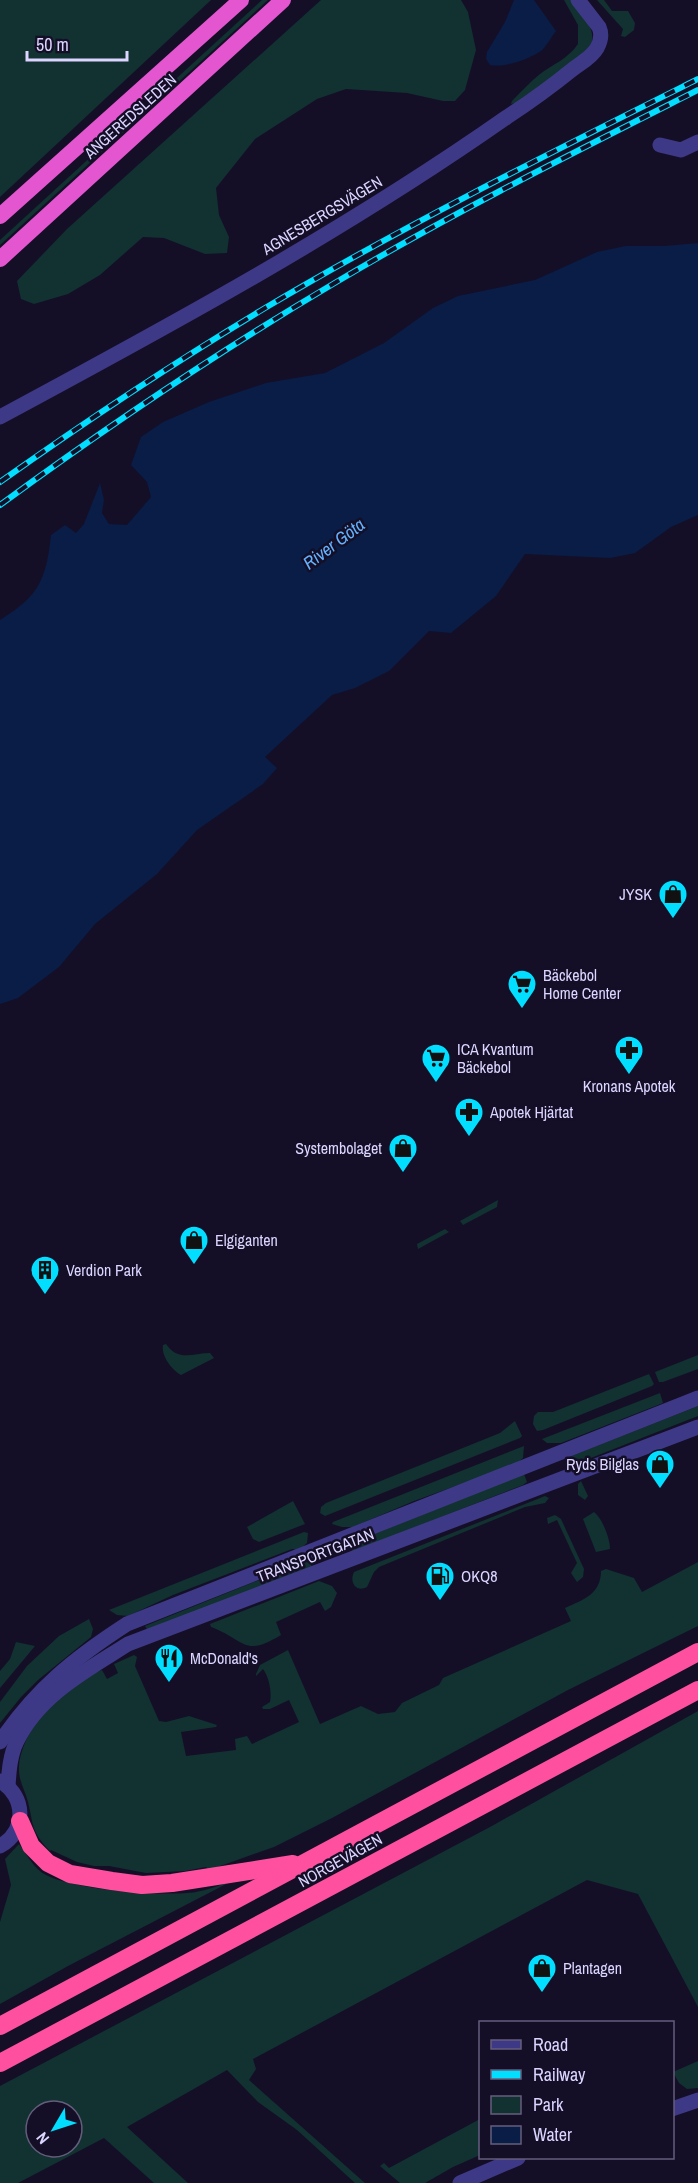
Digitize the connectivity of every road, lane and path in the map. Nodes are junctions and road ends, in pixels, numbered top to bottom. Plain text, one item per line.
1 (225, 0) edge
2 (241, 0) edge
3 (284, 0) edge
4 (578, 0) edge
5 (174, 58) junction
6 (698, 142) edge
7 (660, 145) dead end
8 (0, 216) edge
9 (0, 259) edge
10 (0, 417) edge
11 (698, 1398) edge
12 (698, 1427) edge
13 (698, 1652) edge
14 (698, 1690) edge
15 (0, 1742) edge
16 (4, 1784) edge
17 (20, 1821) junction
18 (0, 1846) edge
19 (308, 1861) junction
20 (0, 2026) edge
21 (0, 2063) edge
22 (698, 2100) edge
23 (674, 2108) edge
24 (514, 2159) edge
25 (460, 2183) edge

1 - 5 highway
2 - 5 highway, ANGEREDSLEDEN
3 - 9 highway, ANGEREDSLEDEN
4 - 10 street, AGNESBERGSVÄGEN
5 - 8 highway, ANGEREDSLEDEN
6 - 7 street
11 - 15 street, TRANSPORTGATAN
12 - 16 street, TRANSPORTGATAN
13 - 19 highway, NORGEVÄGEN
14 - 21 highway, NORGEVÄGEN
16 - 17 street, TRANSPORTGATAN
17 - 18 street
17 - 19 highway
19 - 20 highway, NORGEVÄGEN
22 - 23 street
24 - 25 street

